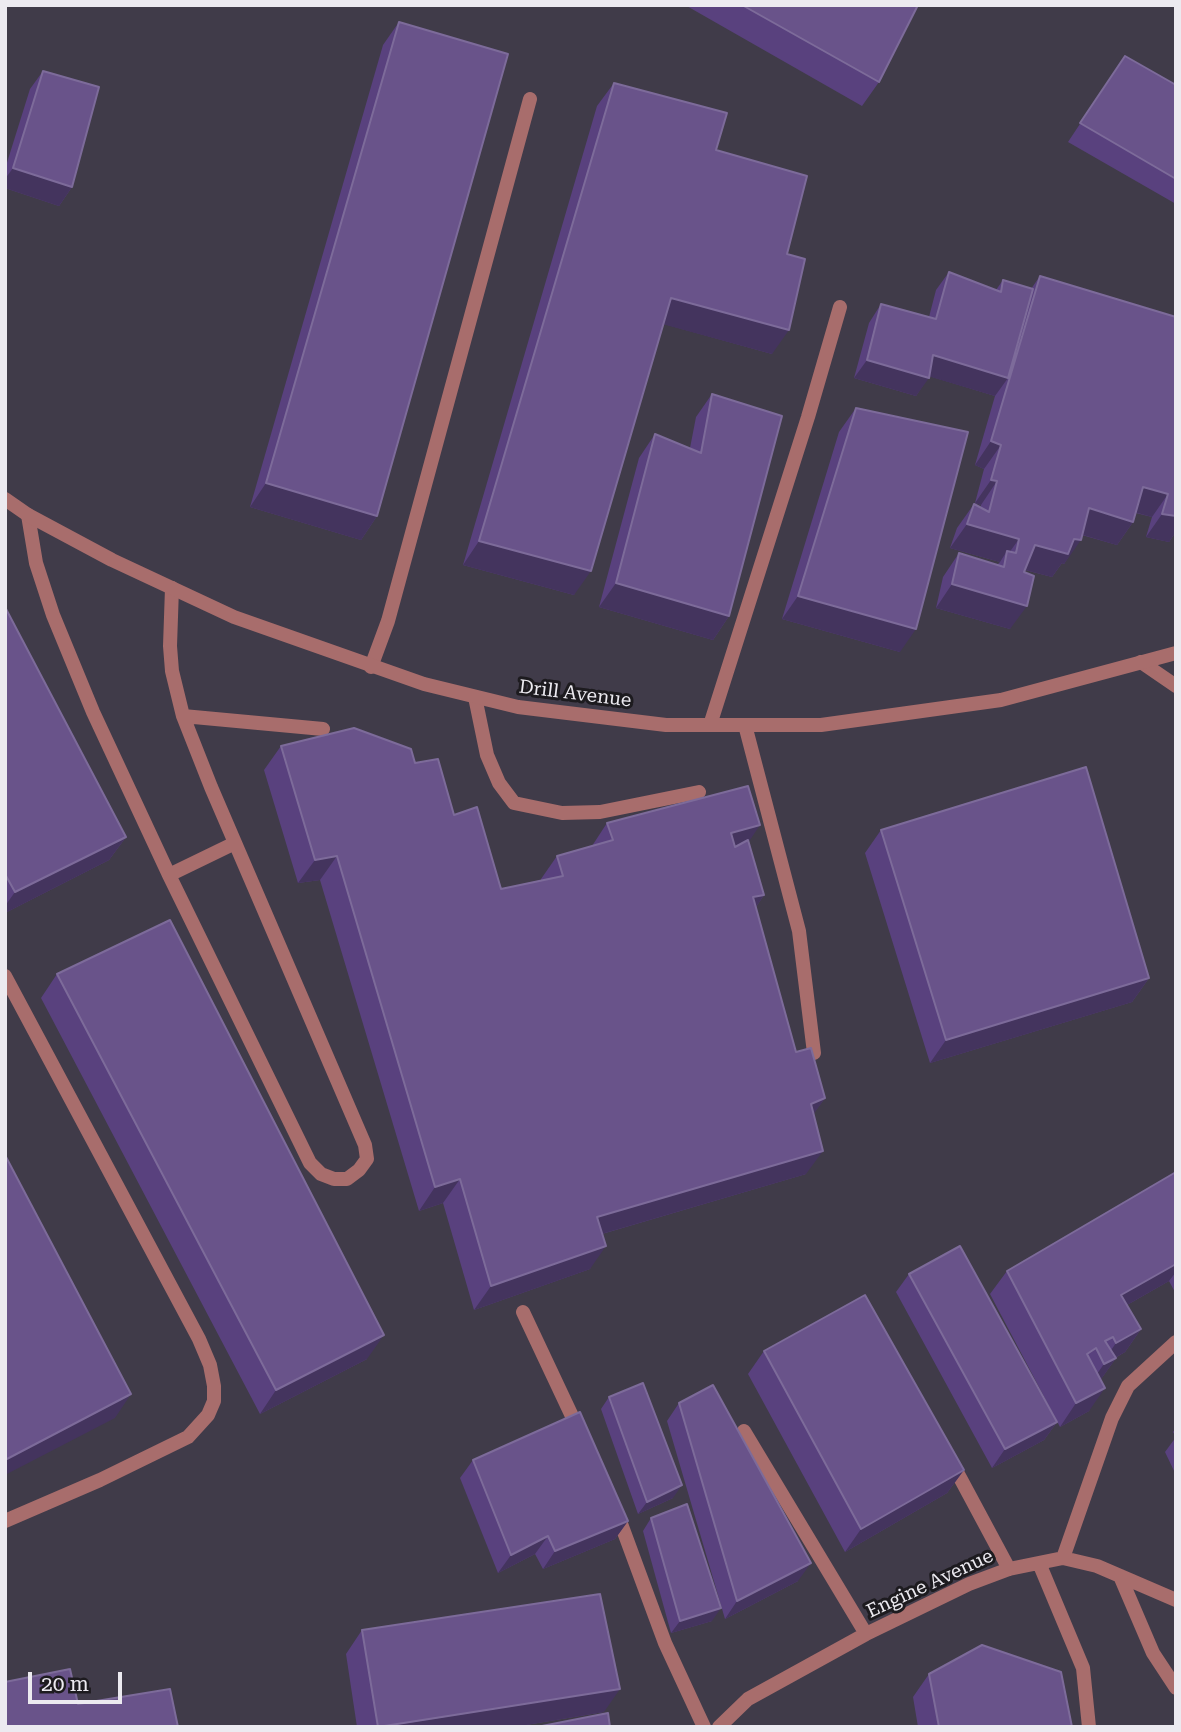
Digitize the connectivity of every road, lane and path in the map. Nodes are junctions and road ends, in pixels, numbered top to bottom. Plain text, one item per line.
1 (530, 99) dead end
2 (840, 307) dead end
3 (5, 499) edge
4 (28, 515) junction
5 (172, 588) junction
6 (1176, 653) edge
7 (1142, 662) junction
8 (371, 667) junction
9 (1176, 686) edge
10 (475, 697) junction
11 (183, 716) junction
12 (710, 725) junction
13 (745, 725) junction
14 (323, 729) dead end
15 (699, 792) dead end
16 (235, 843) junction
17 (169, 875) junction
18 (5, 976) edge
19 (814, 1053) edge
20 (523, 1312) dead end
21 (1176, 1342) edge
22 (744, 1431) dead end
23 (587, 1448) edge
24 (945, 1449) edge
25 (610, 1497) edge
26 (5, 1521) edge
27 (1063, 1558) junction
28 (1039, 1563) junction
29 (1009, 1569) junction
30 (1120, 1576) junction
31 (1176, 1600) edge
32 (866, 1634) junction
33 (1176, 1688) edge
34 (704, 1727) edge
35 (719, 1727) edge
36 (1090, 1727) edge

1 - 8 street
2 - 12 street
3 - 4 street, Drill Avenue
4 - 5 street, Drill Avenue
4 - 17 street
5 - 8 street, Drill Avenue
5 - 11 street
6 - 7 street, Drill Avenue
7 - 9 street
7 - 13 street, Drill Avenue
8 - 10 street, Drill Avenue
10 - 12 street, Drill Avenue
10 - 15 street
11 - 14 street
11 - 16 street
12 - 13 street, Drill Avenue
13 - 19 street
16 - 17 street
16 - 17 street
18 - 26 street
20 - 23 street
21 - 27 street
22 - 32 street
24 - 29 street
25 - 34 street
27 - 28 street, Engine Avenue
27 - 30 street, Engine Avenue
28 - 29 street, Engine Avenue
28 - 36 street
29 - 32 street, Engine Avenue
30 - 31 street, Engine Avenue
30 - 33 street
32 - 35 street, Engine Avenue

